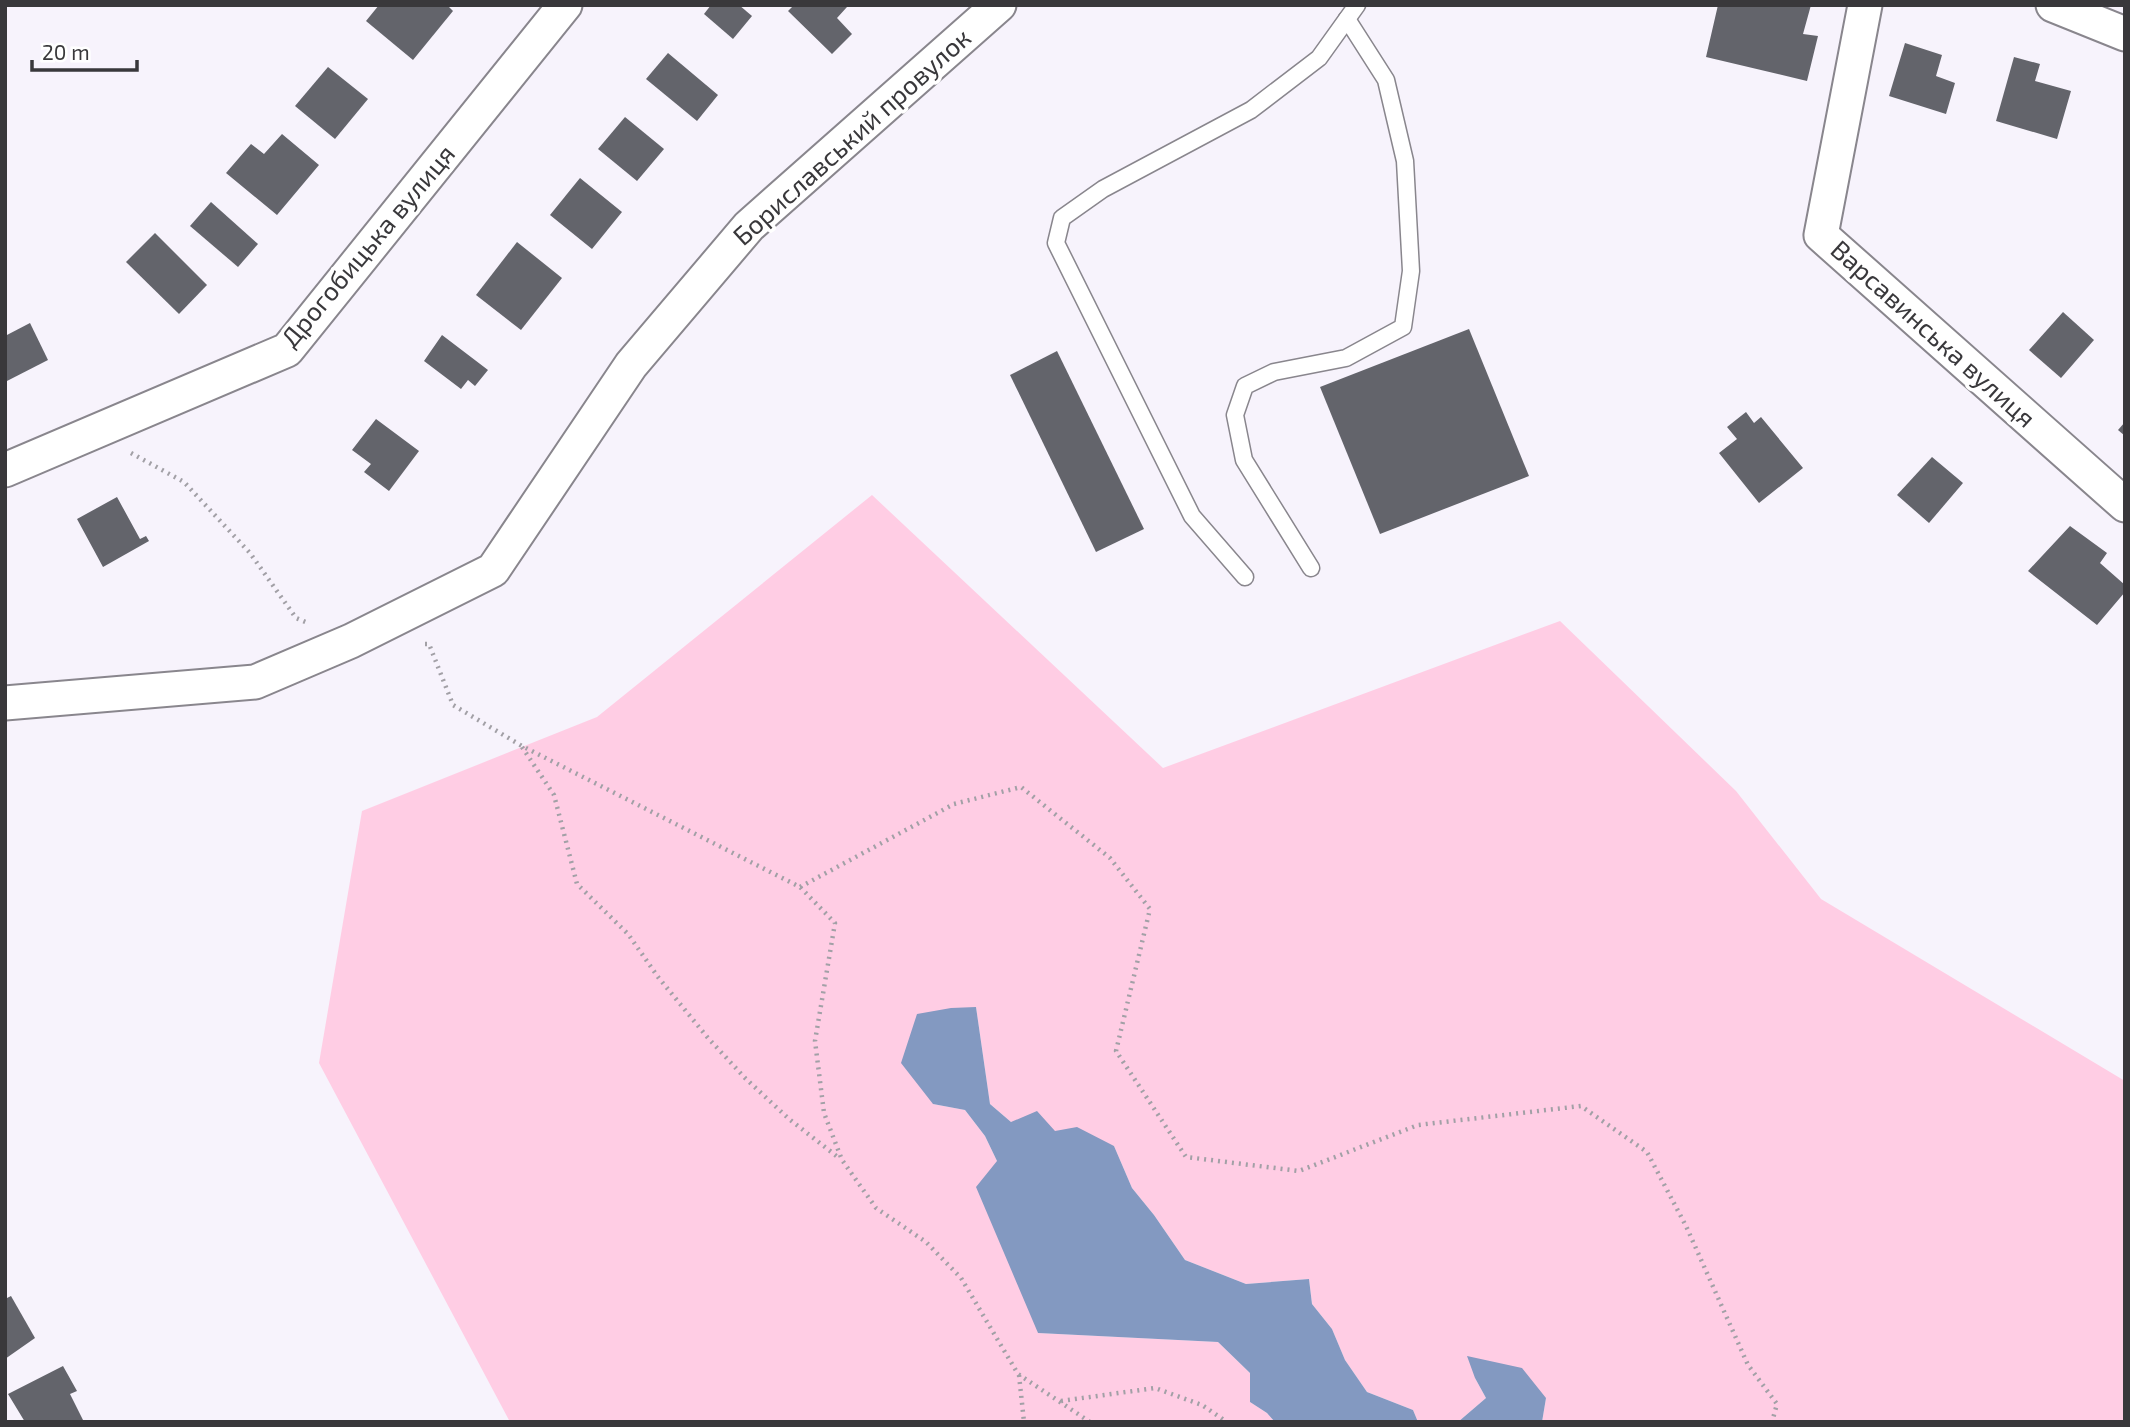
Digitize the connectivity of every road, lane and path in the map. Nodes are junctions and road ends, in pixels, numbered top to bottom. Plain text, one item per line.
1 (565, 5) edge
2 (999, 5) edge
3 (1357, 5) edge
4 (1865, 5) edge
5 (2053, 5) edge
6 (1347, 19) junction
7 (2125, 34) edge
8 (130, 452) dead end
9 (5, 470) edge
10 (2125, 505) edge
11 (1311, 568) dead end
12 (1245, 577) dead end
13 (351, 641) junction
14 (416, 643) dead end
15 (5, 703) edge
16 (522, 746) junction
17 (800, 887) junction
18 (842, 1160) junction
19 (1018, 1374) junction
20 (1060, 1401) junction
21 (1024, 1422) edge
22 (1090, 1422) edge
23 (1227, 1422) edge
24 (1772, 1422) edge

1 - 9 street, Дрогобицька вулиця
2 - 13 street, Бориславський провулок
3 - 6 lane
4 - 10 street, Варсавинська вулиця
5 - 7 street
6 - 11 lane
6 - 12 lane
8 - 13 path
13 - 15 street, Бориславський провулок
14 - 16 path
16 - 17 path
16 - 18 path
17 - 18 path
17 - 24 path
18 - 19 path
19 - 20 path
19 - 21 path
20 - 22 path
20 - 23 path

